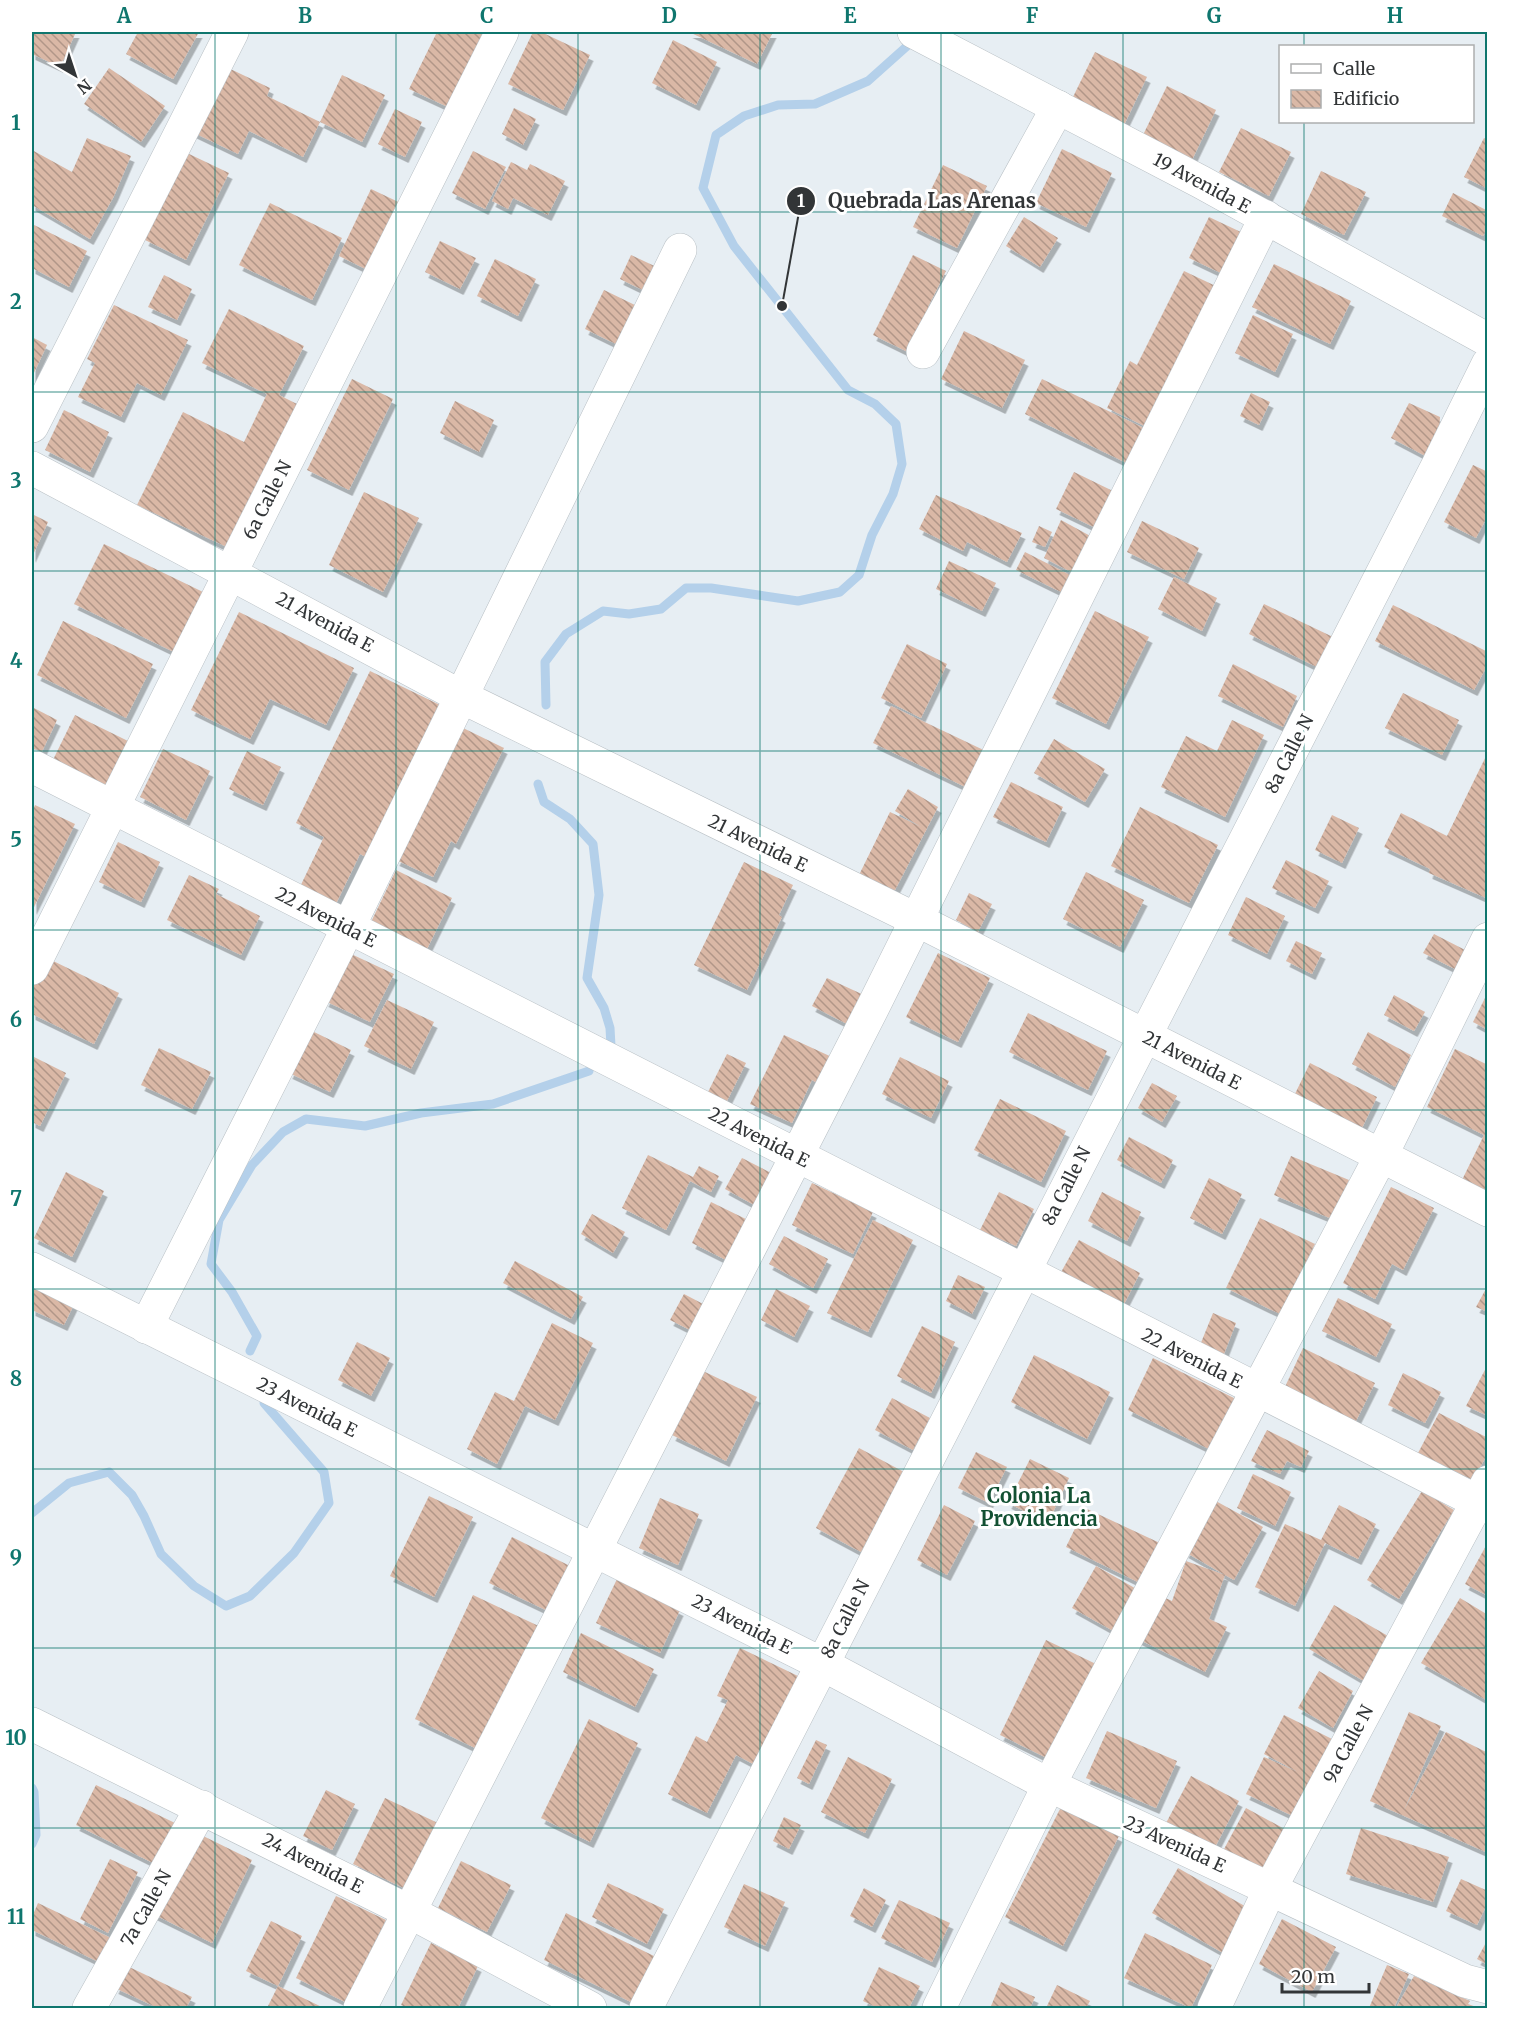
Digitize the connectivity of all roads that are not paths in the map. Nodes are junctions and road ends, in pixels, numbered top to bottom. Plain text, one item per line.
1 (232, 32) edge
2 (502, 32) edge
3 (921, 35) edge
4 (1058, 107) junction
5 (1266, 218) junction
6 (680, 250) dead end
7 (1488, 339) edge
8 (924, 352) dead end
9 (1488, 364) edge
10 (32, 426) edge
11 (32, 468) edge
12 (231, 572) junction
13 (462, 697) junction
14 (32, 766) edge
15 (112, 807) junction
16 (915, 919) junction
17 (348, 928) junction
18 (1488, 939) edge
19 (32, 968) edge
20 (1144, 1035) junction
21 (797, 1156) junction
22 (1381, 1156) junction
23 (1488, 1210) edge
24 (32, 1269) edge
25 (1023, 1272) junction
26 (146, 1326) junction
27 (1257, 1391) junction
28 (1484, 1498) edge
29 (595, 1551) junction
30 (822, 1664) junction
31 (32, 1724) edge
32 (1049, 1785) junction
33 (202, 1807) junction
34 (1270, 1889) junction
35 (410, 1912) junction
36 (1488, 1987) edge
37 (89, 2008) edge
38 (360, 2008) edge
39 (590, 2008) edge
40 (646, 2008) edge
41 (939, 2008) edge
42 (1214, 2008) edge

1 - 10 street
2 - 12 street, 6a Calle N
3 - 4 street, 19 Avenida E
4 - 5 street, 19 Avenida E
4 - 8 street
5 - 7 street, 19 Avenida E
5 - 16 street
6 - 13 street
9 - 20 street, 8a Calle N
11 - 12 street, 21 Avenida E
12 - 13 street, 21 Avenida E
12 - 15 street, 6a Calle N
13 - 16 street, 21 Avenida E
13 - 17 street
14 - 15 street, 22 Avenida E
15 - 17 street, 22 Avenida E
15 - 19 street, 6a Calle N
16 - 20 street, 21 Avenida E
16 - 21 street
17 - 21 street, 22 Avenida E
17 - 26 street
18 - 22 street
20 - 22 street, 21 Avenida E
20 - 25 street, 8a Calle N
21 - 25 street, 22 Avenida E
21 - 29 street
22 - 23 street, 21 Avenida E
22 - 27 street
24 - 26 street, 23 Avenida E
25 - 27 street, 22 Avenida E
25 - 30 street, 8a Calle N
26 - 29 street, 23 Avenida E
27 - 28 street, 22 Avenida E
27 - 32 street
28 - 34 street, 9a Calle N
29 - 30 street, 23 Avenida E
29 - 35 street
30 - 32 street, 23 Avenida E
30 - 40 street, 8a Calle N
31 - 33 street, 24 Avenida E
32 - 34 street, 23 Avenida E
32 - 41 street
33 - 35 street, 24 Avenida E
33 - 37 street, 7a Calle N
34 - 36 street, 23 Avenida E
34 - 42 street, 9a Calle N
35 - 38 street
35 - 39 street, 24 Avenida E

